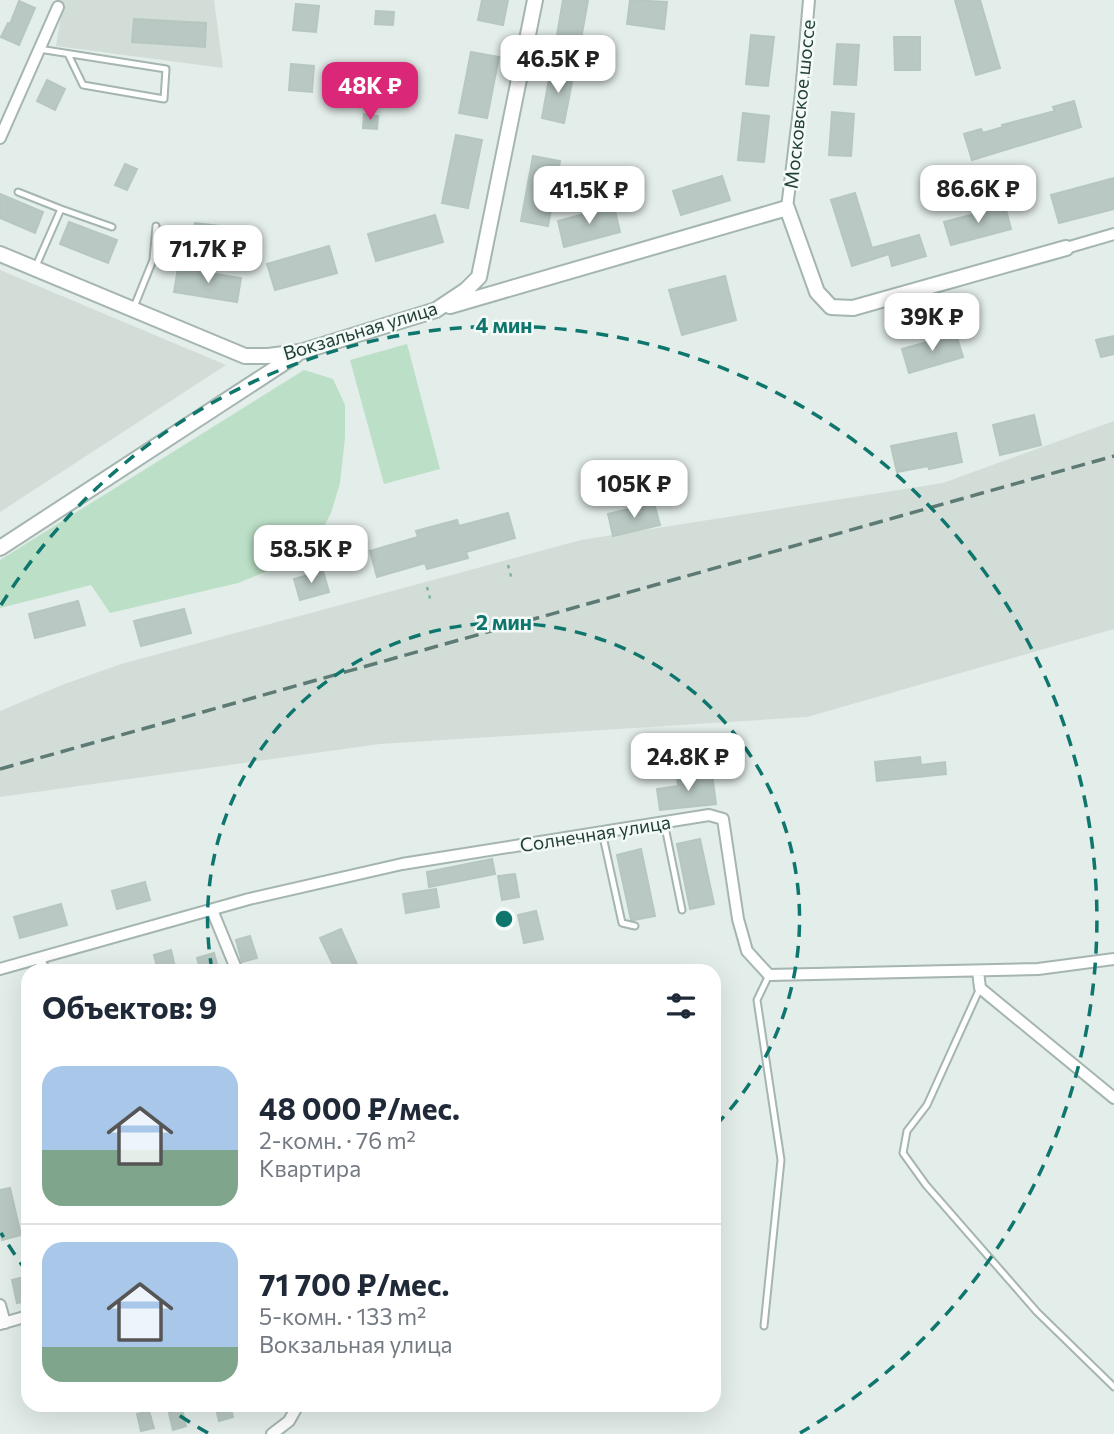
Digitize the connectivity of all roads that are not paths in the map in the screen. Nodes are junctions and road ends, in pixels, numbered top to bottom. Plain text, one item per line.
1 (535, 0) edge
2 (810, 0) edge
3 (58, 3) edge
4 (39, 49) junction
5 (68, 54) junction
6 (0, 138) edge
7 (18, 192) dead end
8 (787, 208) junction
9 (61, 209) junction
10 (156, 226) dead end
11 (112, 227) dead end
12 (1114, 234) edge
13 (487, 236) junction
14 (1066, 248) joint
15 (0, 254) edge
16 (35, 269) junction
17 (511, 288) junction
18 (133, 309) junction
19 (436, 310) junction
20 (300, 352) junction
21 (0, 548) edge
22 (664, 822) junction
23 (602, 832) junction
24 (212, 910) junction
25 (682, 910) dead end
26 (635, 926) dead end
27 (39, 958) junction
28 (1114, 959) edge
29 (41, 964) edge
30 (234, 964) edge
31 (0, 968) edge
32 (978, 971) junction
33 (769, 975) junction
34 (980, 988) junction
35 (1114, 1098) edge
36 (0, 1305) edge
37 (21, 1318) edge
38 (2, 1323) edge
39 (764, 1326) dead end
40 (1114, 1387) edge
41 (294, 1412) edge
42 (272, 1434) edge

1 - 13 street
2 - 8 street, Московское шоссе
3 - 4 street
4 - 5 lane
4 - 6 street
5 - 5 lane
7 - 9 lane
8 - 14 street
8 - 17 street
9 - 11 lane
9 - 16 lane
10 - 18 lane
12 - 14 street
13 - 17 street
13 - 19 street, Вокзальная улица
15 - 16 street, Вокзальная улица
16 - 18 street, Вокзальная улица
17 - 19 street
18 - 20 street, Вокзальная улица
19 - 20 street, Вокзальная улица
20 - 21 street
22 - 23 street, Солнечная улица
22 - 25 lane
22 - 33 street, Солнечная улица
23 - 24 street, Солнечная улица
23 - 26 lane
24 - 27 street, Солнечная улица
24 - 30 street
27 - 29 street
27 - 31 street, Солнечная улица
28 - 32 street
32 - 33 street
32 - 34 street
33 - 39 lane
34 - 35 street
34 - 40 lane
36 - 38 street
37 - 38 street
41 - 42 street

